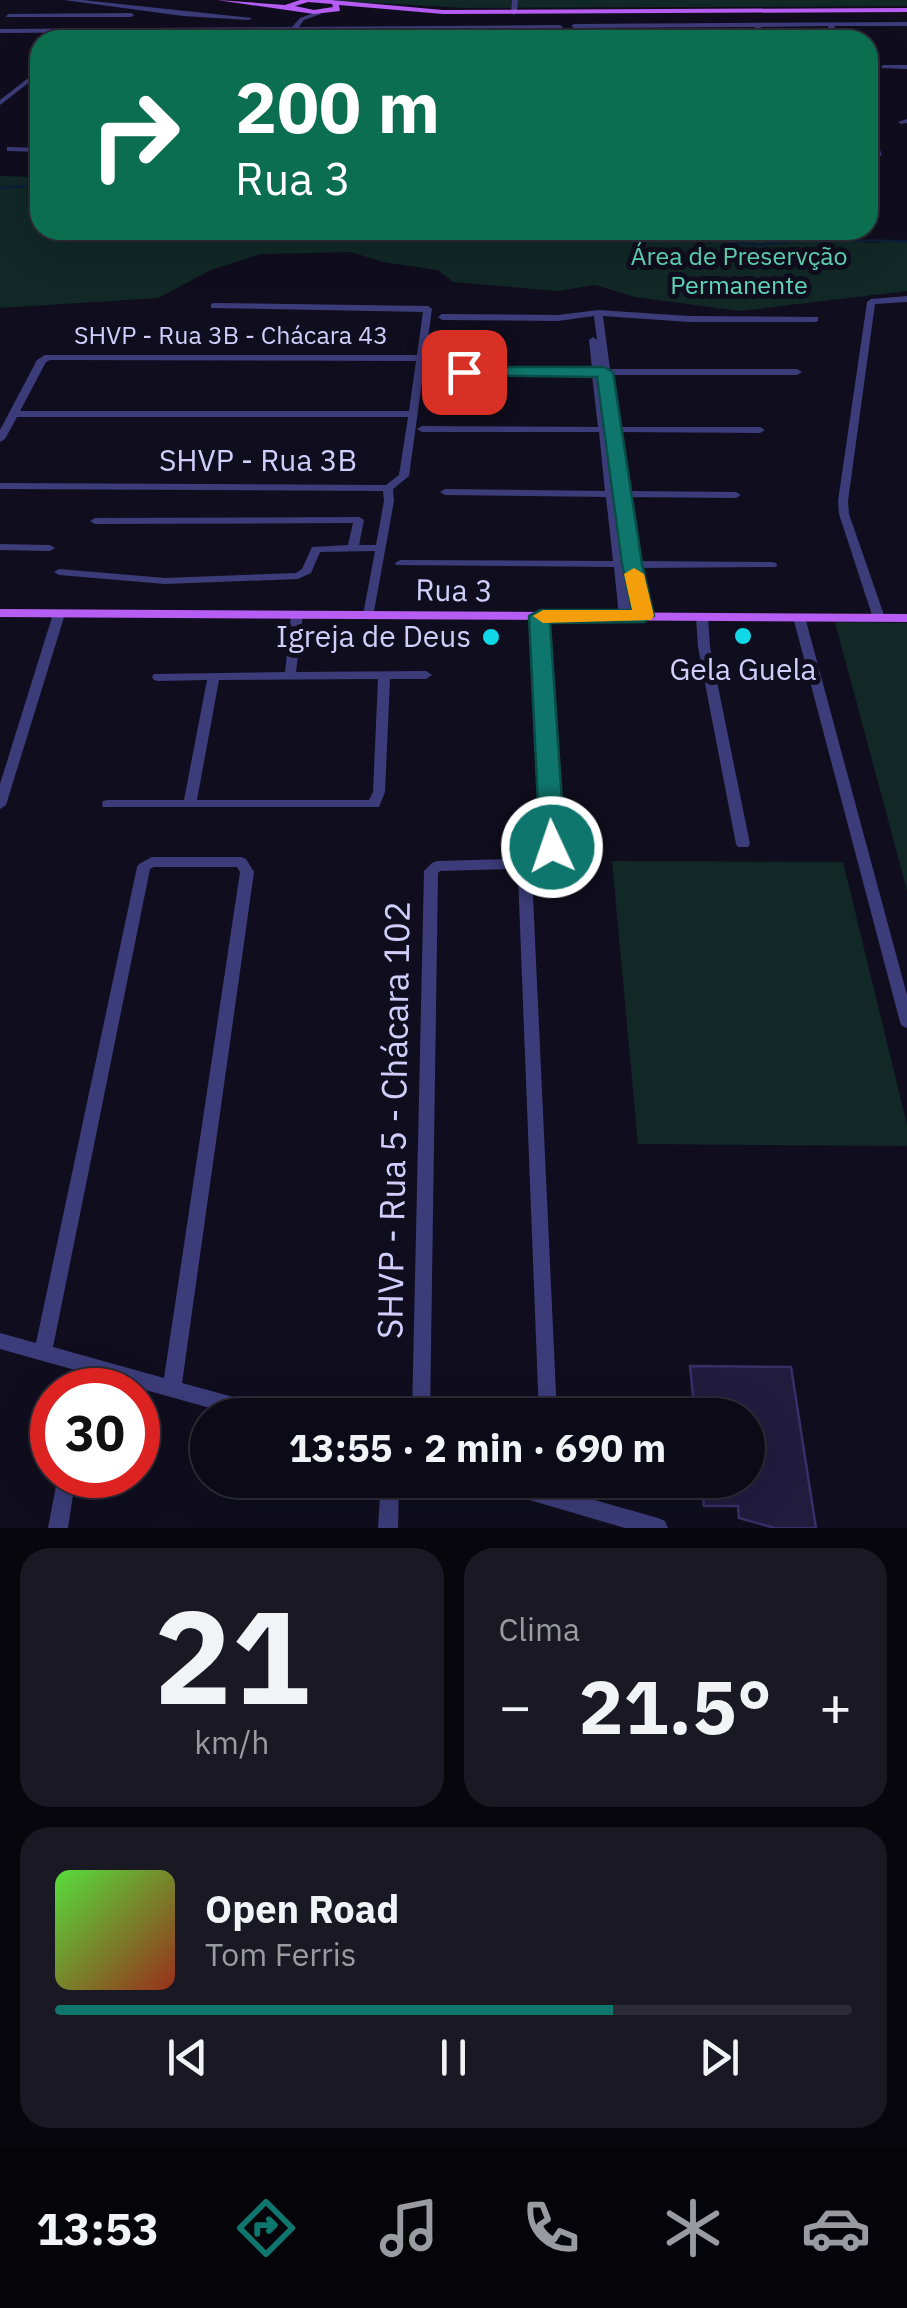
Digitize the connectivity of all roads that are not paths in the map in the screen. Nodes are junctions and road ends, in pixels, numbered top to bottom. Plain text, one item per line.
1 (18, 0) edge
2 (67, 0) edge
3 (222, 0) edge
4 (301, 0) edge
5 (515, 0) edge
6 (334, 3) junction
7 (288, 8) junction
8 (323, 12) junction
9 (514, 13) junction
10 (907, 13) edge
11 (182, 14) junction
12 (804, 14) junction
13 (301, 15) junction
14 (8, 16) junction
15 (249, 18) dead end
16 (567, 24) junction
17 (758, 24) junction
18 (830, 24) junction
19 (907, 24) edge
20 (592, 26) junction
21 (544, 27) junction
22 (672, 27) junction
23 (695, 27) junction
24 (438, 28) joint
25 (711, 29) dead end
26 (0, 30) edge
27 (30, 30) edge
28 (168, 30) edge
29 (251, 30) joint
30 (294, 30) junction
31 (544, 30) edge
32 (591, 30) edge
33 (640, 30) dead end
34 (759, 30) edge
35 (832, 30) edge
36 (883, 67) dead end
37 (907, 67) edge
38 (30, 79) edge
39 (0, 103) edge
40 (30, 148) edge
41 (10, 149) dead end
42 (907, 299) edge
43 (214, 306) dead end
44 (593, 313) junction
45 (442, 317) dead end
46 (814, 319) dead end
47 (421, 358) junction
48 (432, 372) dead end
49 (600, 372) junction
50 (797, 372) dead end
51 (13, 414) junction
52 (412, 414) junction
53 (422, 429) dead end
54 (608, 429) junction
55 (760, 430) dead end
56 (0, 440) edge
57 (0, 486) edge
58 (388, 488) junction
59 (445, 492) dead end
60 (617, 493) junction
61 (736, 495) dead end
62 (359, 520) junction
63 (385, 520) junction
64 (95, 521) dead end
65 (353, 547) junction
66 (0, 548) edge
67 (50, 548) dead end
68 (378, 548) junction
69 (400, 564) dead end
70 (626, 564) junction
71 (772, 565) dead end
72 (59, 572) dead end
73 (622, 585) junction
74 (637, 585) junction
75 (0, 614) edge
76 (59, 614) junction
77 (297, 614) junction
78 (369, 615) junction
79 (540, 616) junction
80 (625, 616) junction
81 (644, 616) junction
82 (799, 616) junction
83 (702, 617) junction
84 (879, 618) junction
85 (907, 618) edge
86 (214, 676) junction
87 (290, 676) junction
88 (384, 676) junction
89 (426, 676) dead end
90 (158, 677) dead end
91 (2, 787) edge
92 (0, 804) edge
93 (108, 804) dead end
94 (190, 804) junction
95 (743, 844) dead end
96 (552, 847) dead end
97 (907, 1022) edge
98 (0, 1341) edge
99 (43, 1352) junction
100 (85, 1364) junction
101 (84, 1368) edge
102 (172, 1386) junction
103 (211, 1398) edge
104 (422, 1398) edge
105 (547, 1398) edge
106 (63, 1498) edge
107 (389, 1498) edge
108 (577, 1498) edge
109 (58, 1528) edge
110 (388, 1528) edge
111 (658, 1528) edge

1 - 14 street
2 - 11 street
3 - 7 main road
4 - 6 main road
4 - 7 main road
5 - 9 street
6 - 8 main road
6 - 9 main road
7 - 13 main road
8 - 13 main road
8 - 16 main road
9 - 12 main road
10 - 12 main road
11 - 14 street
11 - 15 street
12 - 16 main road
13 - 30 street
14 - 26 street
16 - 20 street
16 - 21 street
17 - 18 street
17 - 23 street
17 - 34 street
18 - 19 street
18 - 35 street
20 - 22 street
20 - 32 street
21 - 24 street
21 - 31 street
22 - 23 street
22 - 33 street
23 - 25 street
24 - 30 street
26 - 27 street
28 - 29 street
29 - 30 street
36 - 37 street
38 - 39 street
40 - 41 street
42 - 84 street
43 - 47 street, SHVP - Rua 3B - Chácara 43
44 - 45 street
44 - 46 street
44 - 49 street
47 - 51 street, SHVP - Rua 3B - Chácara 43
47 - 52 street, SHVP - Rua 3B - Chácara 43
48 - 49 street
49 - 50 street
49 - 54 street
51 - 52 street
51 - 56 street, SHVP - Rua 3B - Chácara 43
52 - 58 street, SHVP - Rua 3B - Chácara 43
53 - 54 street
54 - 55 street
54 - 60 street
57 - 58 street, SHVP - Rua 3B
58 - 63 street, SHVP - Rua 3B
59 - 60 street
60 - 61 street
60 - 70 street
62 - 63 street
62 - 64 street
62 - 65 street
63 - 68 street, SHVP - Rua 3B
65 - 68 street
65 - 72 street
66 - 67 street
68 - 78 street, SHVP - Rua 3B
69 - 70 street
70 - 71 street
70 - 73 street
70 - 74 street
73 - 74 street
73 - 80 street
74 - 81 street
75 - 76 main road, Rua 3
76 - 77 main road, Rua 3
76 - 91 street
77 - 78 main road, Rua 3
77 - 87 street
78 - 79 main road, Rua 3
79 - 80 main road, Rua 3
79 - 96 street
80 - 81 main road, Rua 3
81 - 83 main road, Rua 3
82 - 83 main road, Rua 3
82 - 84 main road, Rua 3
82 - 97 street
83 - 95 street
84 - 85 main road, Rua 3
86 - 87 street
86 - 90 street
86 - 94 street
87 - 88 street
88 - 89 street
88 - 94 street
91 - 92 street
93 - 94 street
98 - 99 street
99 - 100 street
99 - 102 street
100 - 101 street
100 - 102 street
102 - 103 street
104 - 105 street, SHVP - Rua 5 - Chácara 102
106 - 109 street
107 - 110 street
108 - 111 street

